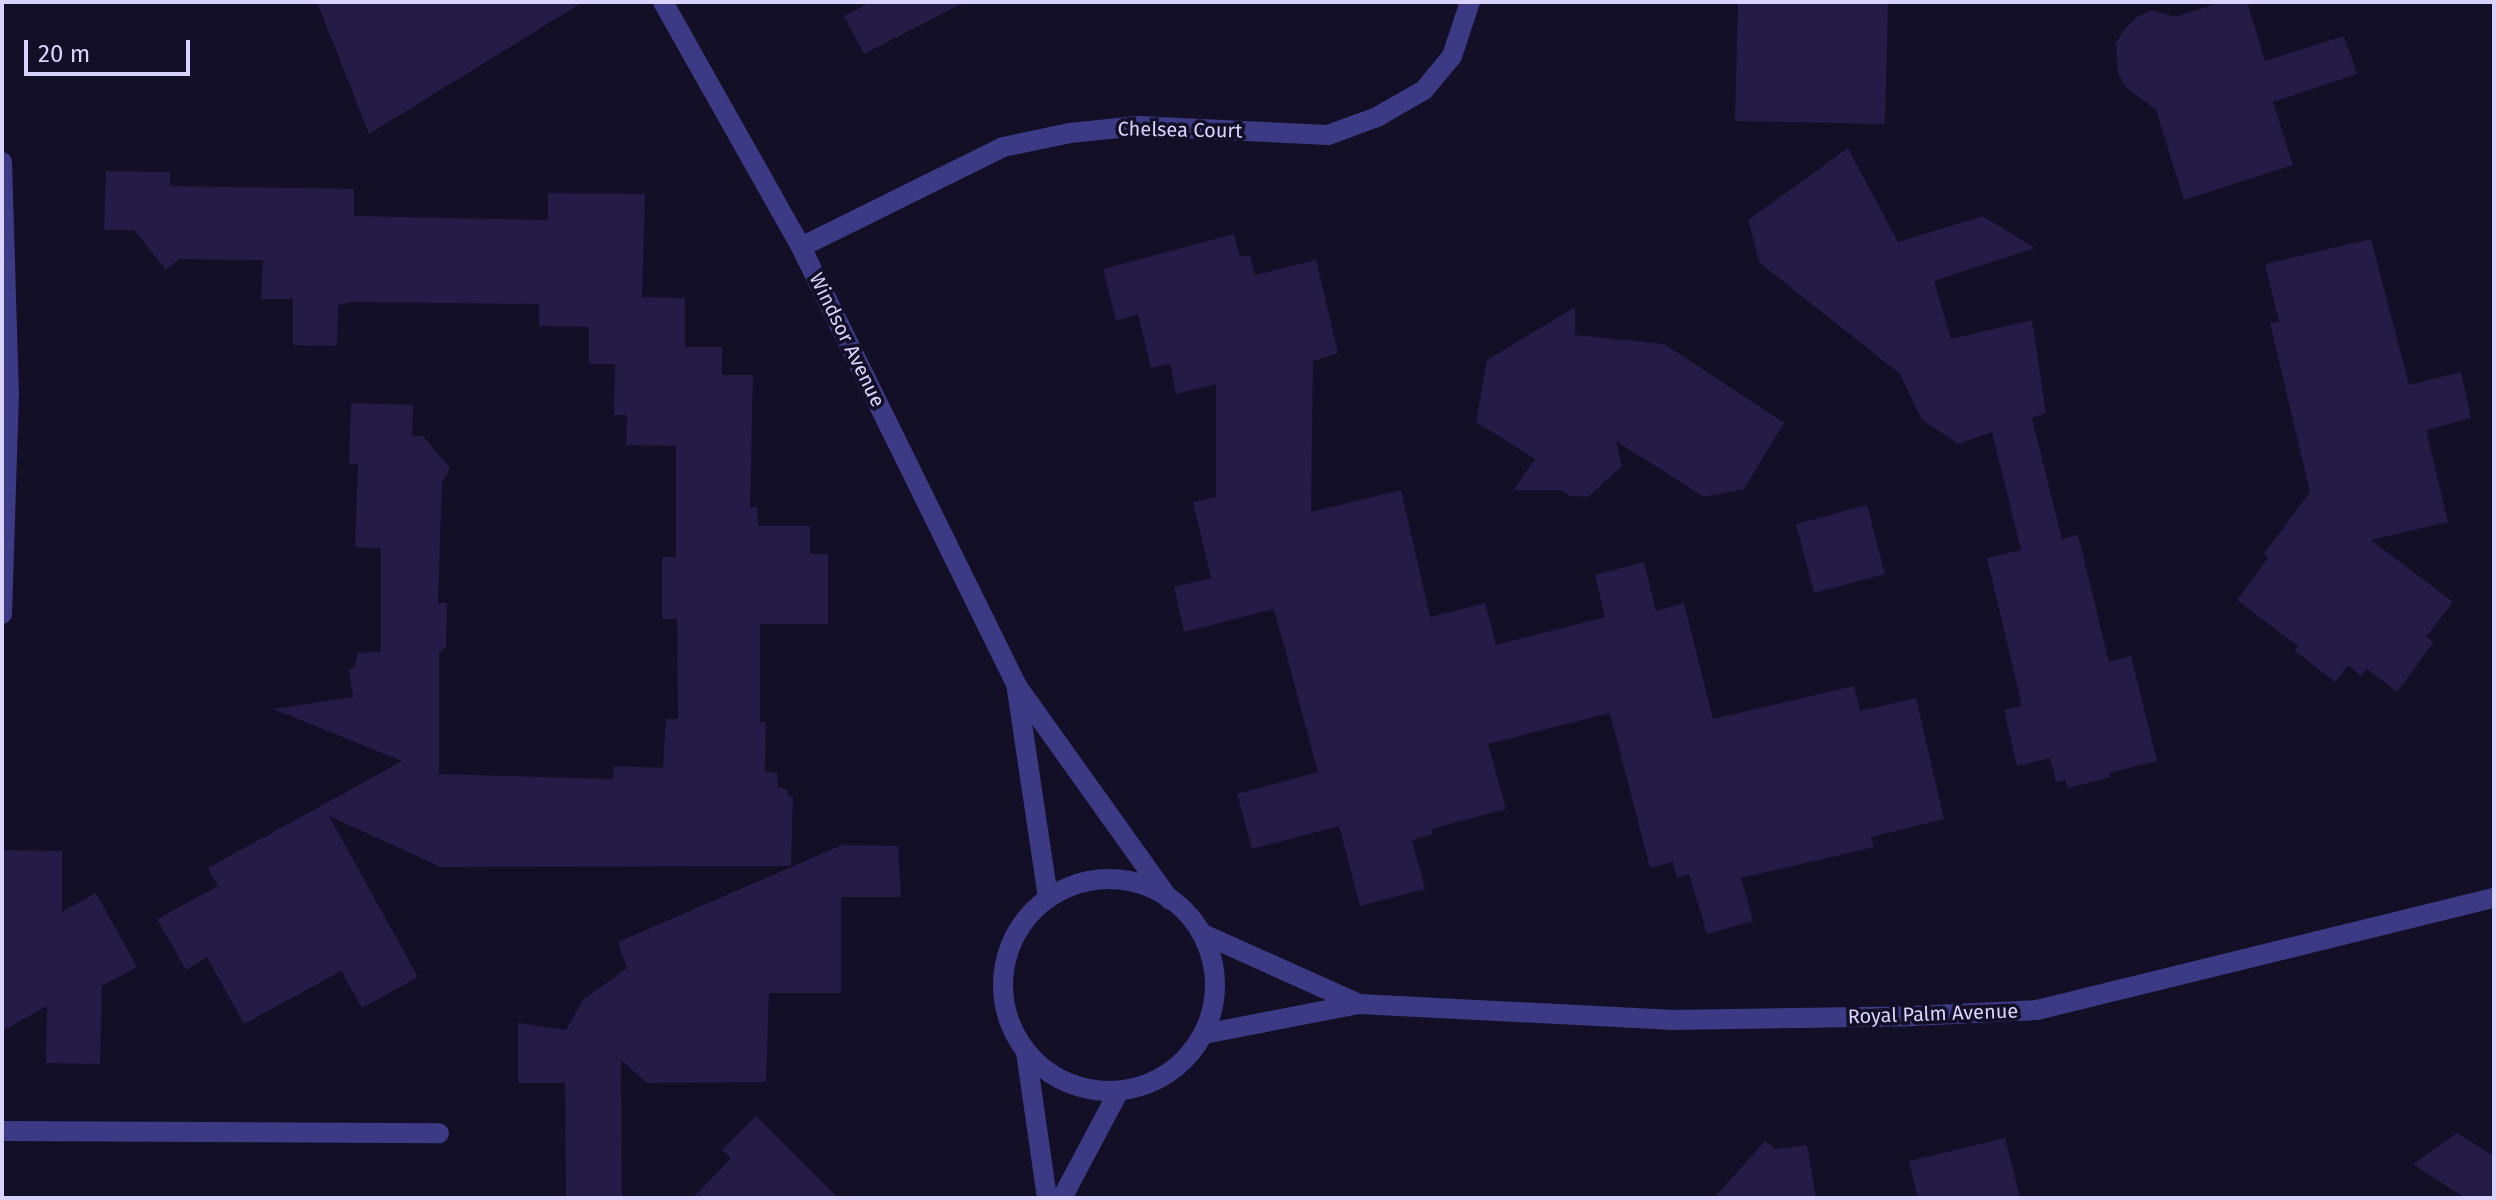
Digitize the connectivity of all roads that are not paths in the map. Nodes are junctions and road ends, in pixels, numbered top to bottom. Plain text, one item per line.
1 (663, 2) edge
2 (1470, 2) edge
3 (2, 162) edge
4 (801, 247) junction
5 (2, 614) edge
6 (1017, 686) junction
7 (1048, 897) junction
8 (2494, 898) edge
9 (1169, 899) junction
10 (1201, 933) junction
11 (1359, 1004) junction
12 (1204, 1034) junction
13 (1026, 1052) junction
14 (1119, 1091) junction
15 (2, 1131) edge
16 (439, 1133) dead end
17 (1047, 1198) edge
18 (1062, 1198) edge

1 - 4 street, Windsor Avenue
2 - 4 street, Chelsea Court
3 - 5 street
4 - 6 street, Windsor Avenue
6 - 7 street, Windsor Avenue
6 - 9 street, Windsor Avenue
7 - 9 street
7 - 13 street
8 - 11 street, Royal Palm Avenue
9 - 10 street
10 - 11 street, Royal Palm Avenue
10 - 12 street
11 - 12 street, Royal Palm Avenue
12 - 14 street
13 - 14 street
13 - 17 street
14 - 18 street
15 - 16 street

